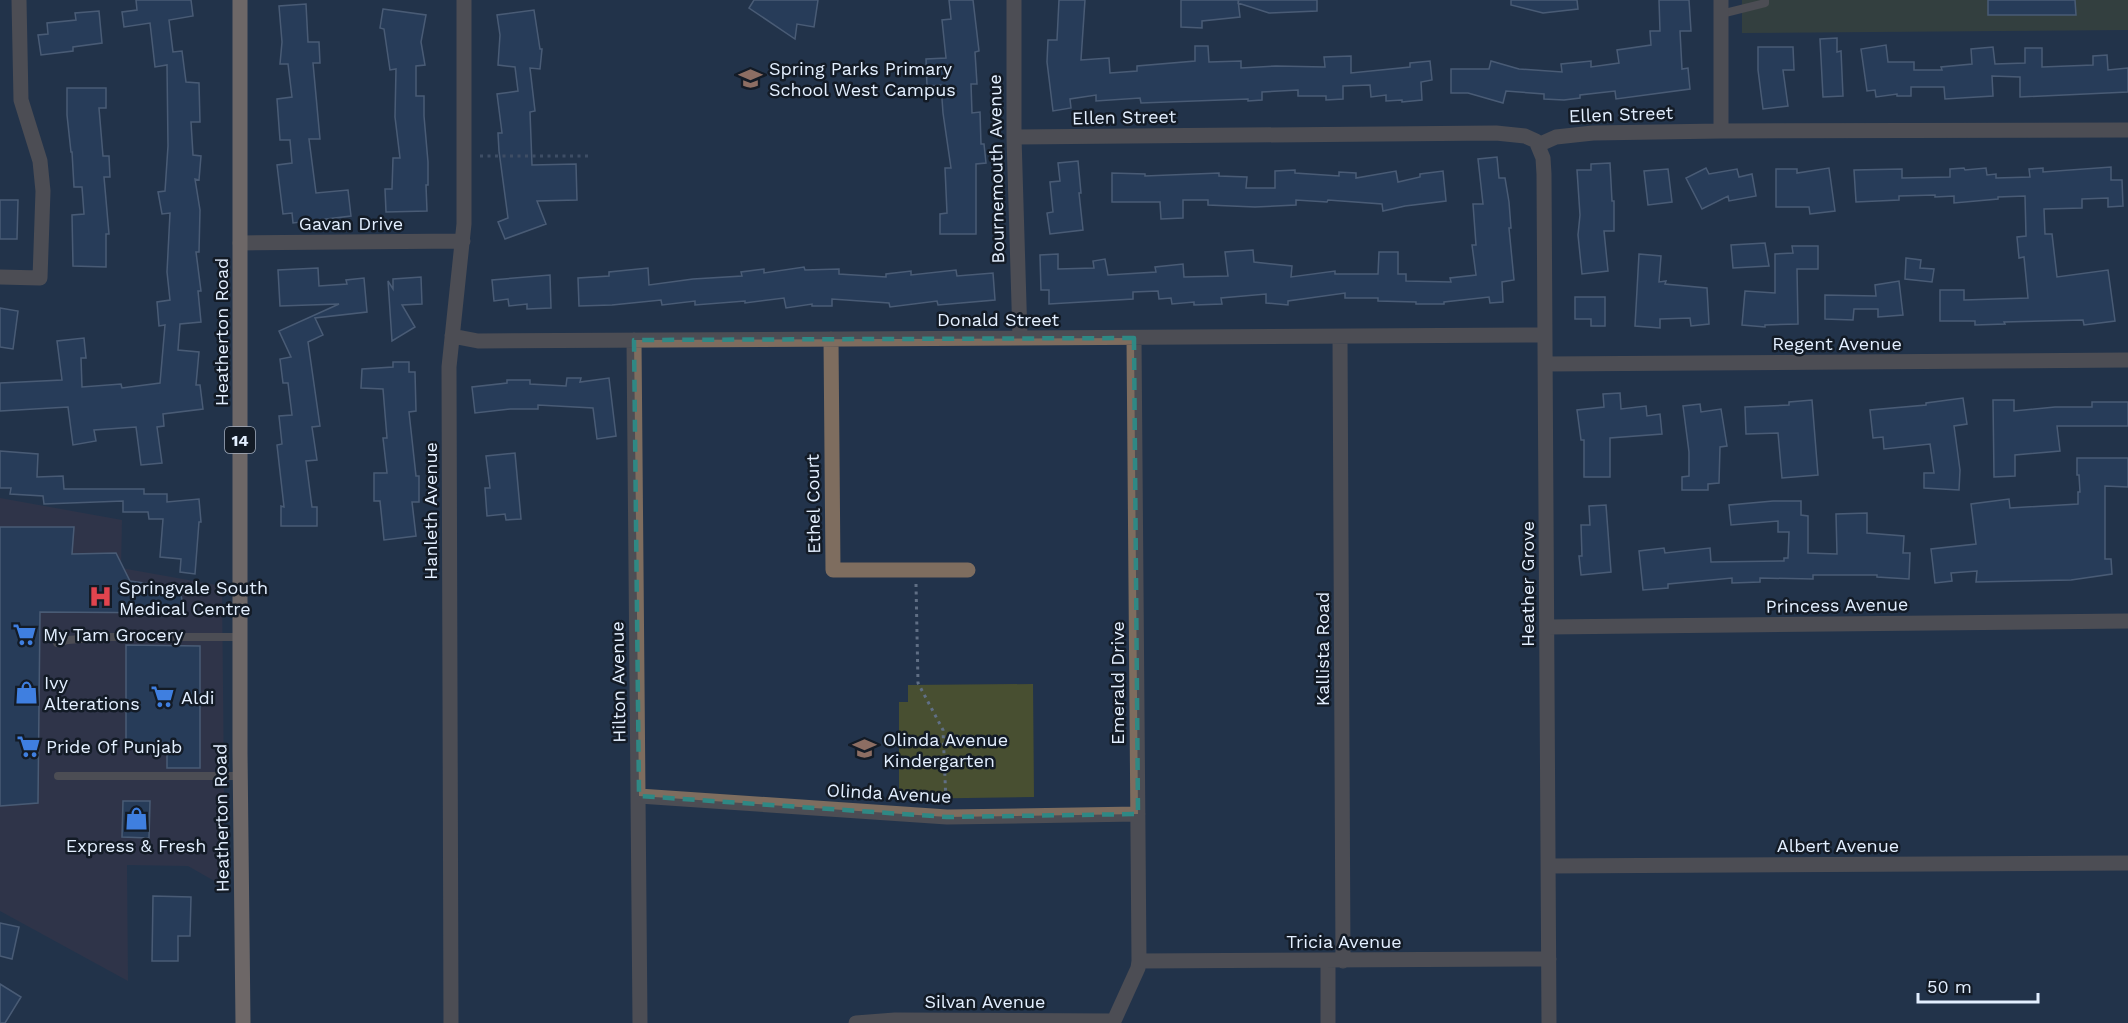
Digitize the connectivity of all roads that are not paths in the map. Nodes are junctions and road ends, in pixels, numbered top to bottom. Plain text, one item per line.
1 (19, 0) edge
2 (240, 0) edge
3 (464, 0) edge
4 (1014, 0) edge
5 (1765, 0) edge
6 (1721, 7) edge
7 (1720, 130) junction
8 (2128, 130) edge
9 (1014, 137) junction
10 (1538, 146) junction
11 (463, 241) junction
12 (240, 243) junction
13 (0, 278) edge
14 (1545, 335) junction
15 (452, 336) junction
16 (1340, 337) junction
17 (1020, 338) junction
18 (1134, 338) junction
19 (831, 339) junction
20 (634, 340) junction
21 (2128, 360) edge
22 (1546, 364) junction
23 (968, 570) dead end
24 (2128, 621) edge
25 (1547, 627) junction
26 (240, 637) junction
27 (57, 643) dead end
28 (58, 776) dead end
29 (240, 776) junction
30 (639, 796) junction
31 (1138, 814) junction
32 (2128, 863) edge
33 (1548, 866) junction
34 (1549, 959) junction
35 (1139, 961) junction
36 (1336, 961) junction
37 (1114, 1022) edge
38 (243, 1023) edge
39 (451, 1023) edge
40 (640, 1023) edge
41 (856, 1023) edge
42 (1328, 1023) edge
43 (1549, 1023) edge

1 - 13 street
2 - 12 main road, Heatherton Road / 14
3 - 11 street, Hanleth Avenue
4 - 9 street, Bournemouth Avenue
5 - 6 lane
6 - 7 street
7 - 8 street, Ellen Street
7 - 10 street, Ellen Street
9 - 10 street, Ellen Street
9 - 17 street, Bournemouth Avenue
10 - 14 street, Heather Grove
11 - 12 street, Gavan Drive
11 - 15 street, Hanleth Avenue
12 - 26 main road, Heatherton Road / 14
14 - 16 street, Donald Street
14 - 22 street, Heather Grove
15 - 20 street, Donald Street
15 - 39 street, Hanleth Avenue
16 - 18 street, Donald Street
16 - 36 street, Kallista Road
17 - 18 street, Donald Street
17 - 19 street, Donald Street
18 - 31 street, Emerald Drive
19 - 20 street, Donald Street
19 - 23 street, Ethel Court
20 - 30 street, Hilton Avenue
21 - 22 street, Regent Avenue
22 - 25 street, Heather Grove
24 - 25 street, Princess Avenue
25 - 33 street, Heather Grove
26 - 27 lane
26 - 29 main road, Heatherton Road / 14
28 - 29 lane
29 - 38 main road, Heatherton Road / 14
30 - 31 street, Olinda Avenue
30 - 40 street, Hilton Avenue
31 - 35 street, Emerald Drive
32 - 33 street, Albert Avenue
33 - 34 street, Heather Grove
34 - 36 street, Tricia Avenue
34 - 43 street, Heather Grove
35 - 36 street, Tricia Avenue
35 - 37 street, Emerald Drive
36 - 42 street, Kallista Road
37 - 41 street, Silvan Avenue

